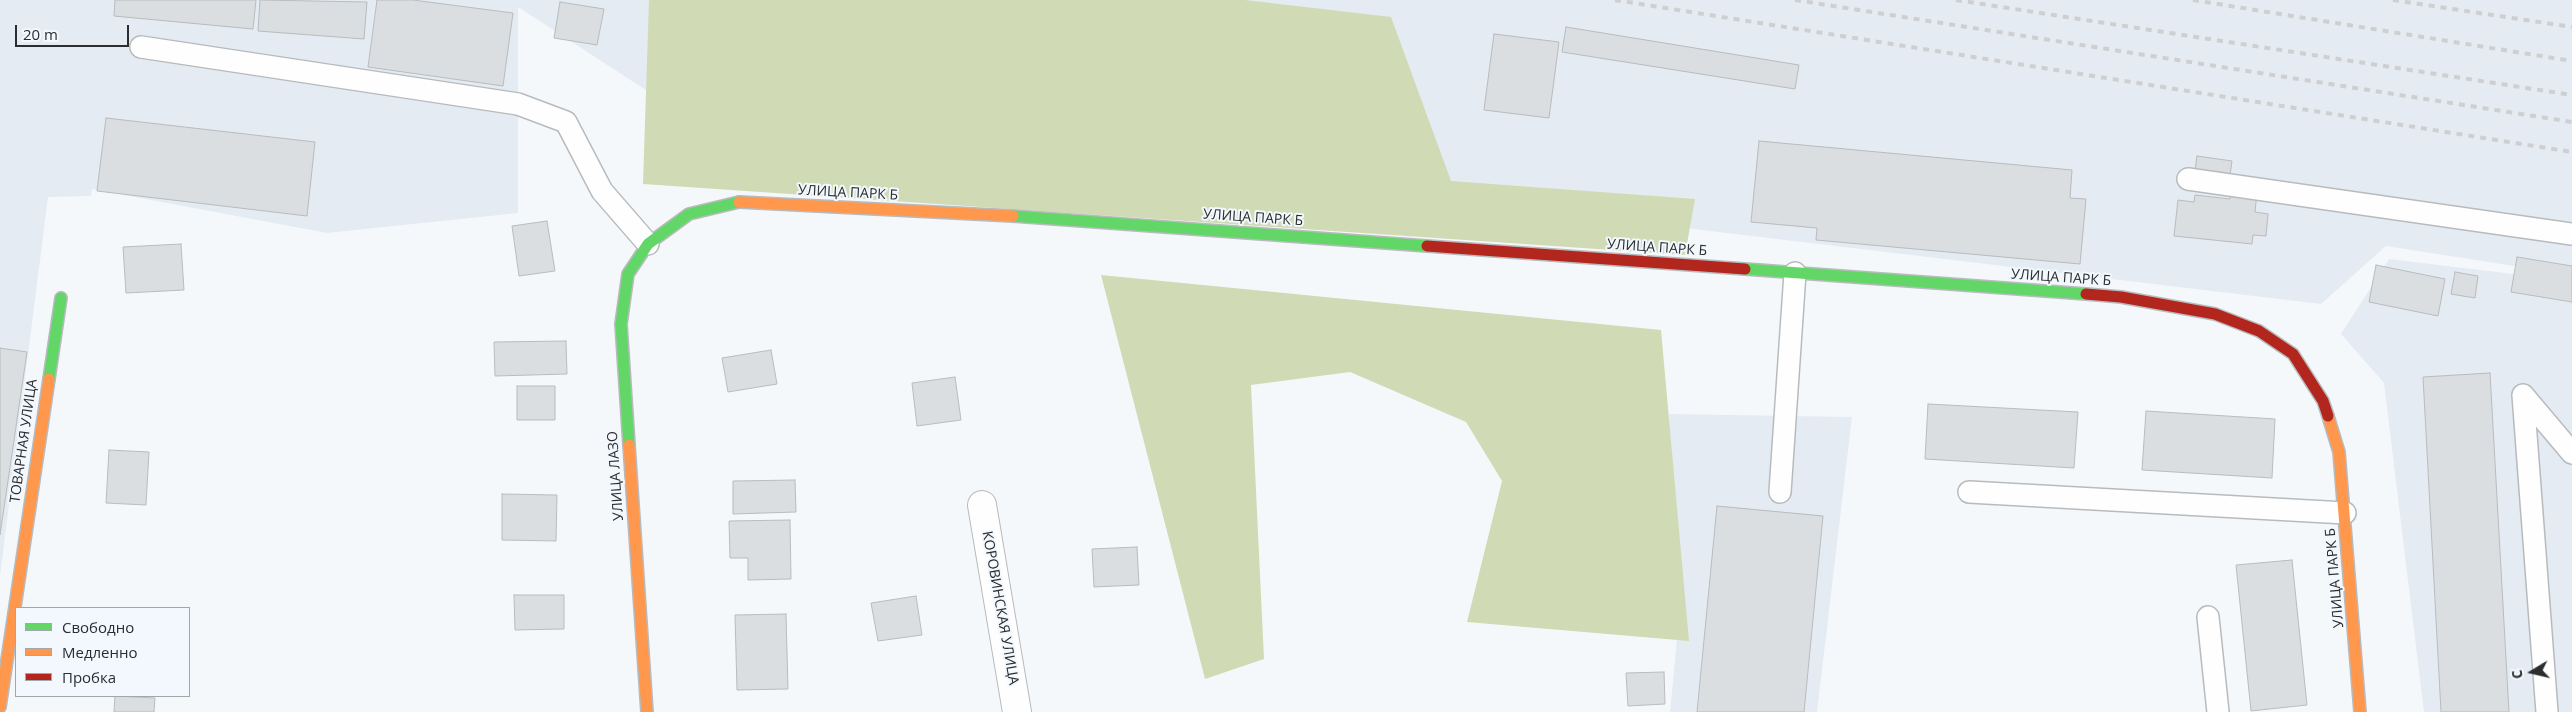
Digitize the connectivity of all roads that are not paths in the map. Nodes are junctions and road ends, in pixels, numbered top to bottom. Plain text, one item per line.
1 (141, 47) dead end
2 (2188, 179) dead end
3 (2572, 234) edge
4 (648, 244) junction
5 (1796, 273) junction
6 (61, 298) dead end
7 (2572, 453) edge
8 (1780, 492) dead end
9 (1969, 492) dead end
10 (982, 505) dead end
11 (2344, 513) junction
12 (2208, 617) dead end
13 (0, 707) edge
14 (647, 712) edge
15 (1017, 712) edge
16 (2218, 712) edge
17 (2360, 712) edge
18 (2547, 712) edge

1 - 4 lane
2 - 3 lane
4 - 5 street, УЛИЦА ПАРК Б
4 - 14 street, УЛИЦА ЛАЗО
5 - 8 lane
5 - 11 street, УЛИЦА ПАРК Б
6 - 13 street, ТОВАРНАЯ УЛИЦА
7 - 18 lane
9 - 11 lane
10 - 15 street, КОРОВИНСКАЯ УЛИЦА
11 - 17 street, УЛИЦА ПАРК Б
12 - 16 lane

